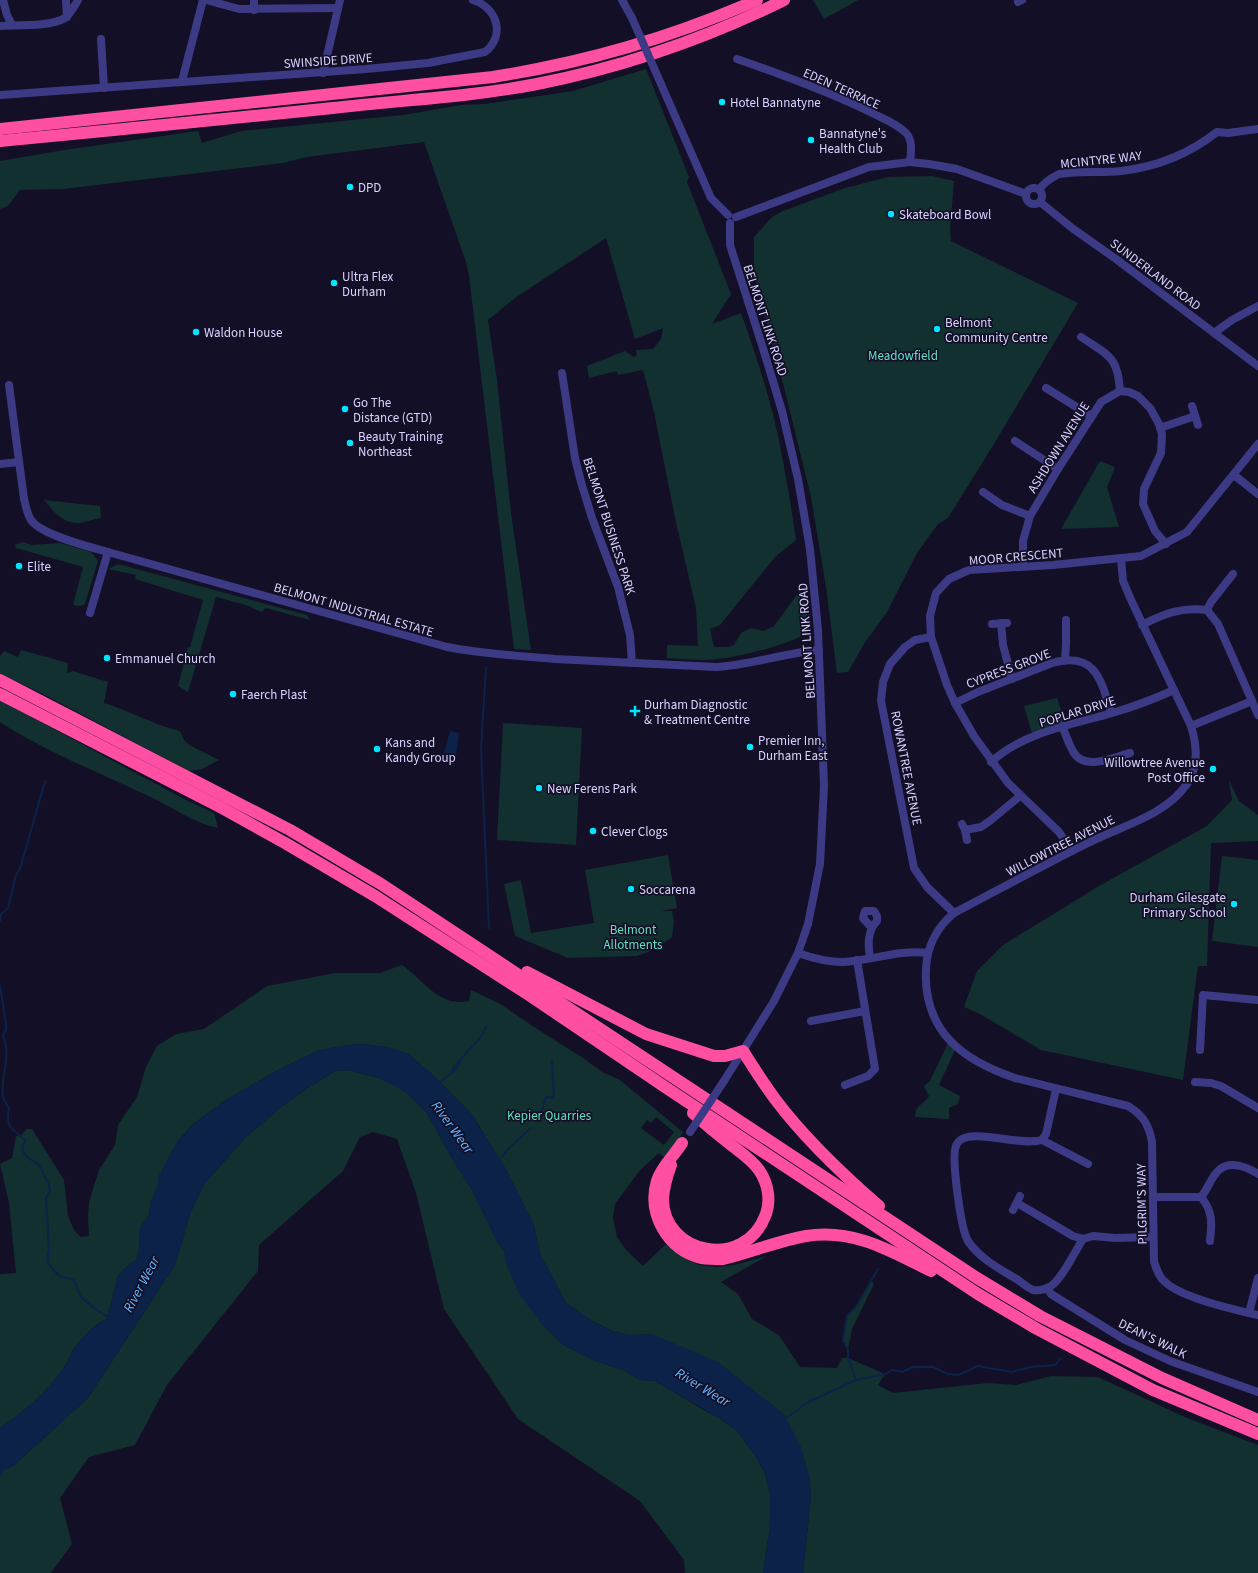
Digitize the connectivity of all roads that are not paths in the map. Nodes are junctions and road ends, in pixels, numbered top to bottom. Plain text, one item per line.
1 (3, 0) edge
2 (66, 0) edge
3 (78, 0) edge
4 (205, 0) edge
5 (254, 0) edge
6 (473, 0) edge
7 (622, 0) edge
8 (757, 0) edge
9 (784, 0) edge
10 (339, 4) edge
11 (254, 10) junction
12 (67, 17) junction
13 (12, 25) junction
14 (0, 26) edge
15 (101, 39) dead end
16 (737, 59) dead end
17 (323, 73) junction
18 (182, 81) junction
19 (104, 88) junction
20 (0, 95) edge
21 (59, 123) junction
22 (0, 124) edge
23 (0, 128) edge
24 (1258, 129) edge
25 (60, 135) junction
26 (0, 141) edge
27 (0, 148) edge
28 (910, 162) junction
29 (1039, 190) junction
30 (1026, 194) junction
31 (1040, 202) junction
32 (732, 218) junction
33 (1258, 306) edge
34 (1214, 333) junction
35 (1081, 337) dead end
36 (1258, 366) edge
37 (562, 373) dead end
38 (9, 385) dead end
39 (1046, 388) dead end
40 (1120, 391) junction
41 (1192, 406) dead end
42 (1091, 416) junction
43 (1195, 416) junction
44 (1198, 425) dead end
45 (1160, 428) junction
46 (1015, 441) dead end
47 (1258, 444) edge
48 (19, 462) junction
49 (0, 464) edge
50 (1058, 469) junction
51 (1234, 476) junction
52 (983, 492) dead end
53 (1258, 494) edge
54 (1030, 516) junction
55 (1166, 544) junction
56 (108, 552) junction
57 (1121, 558) junction
58 (1023, 566) junction
59 (1232, 573) dead end
60 (1207, 610) junction
61 (90, 613) dead end
62 (1066, 620) dead end
63 (992, 624) dead end
64 (1142, 625) junction
65 (930, 637) junction
66 (819, 650) junction
67 (1064, 659) junction
68 (632, 663) junction
69 (1012, 679) junction
70 (0, 680) edge
71 (1174, 690) junction
72 (0, 694) edge
73 (1252, 701) junction
74 (955, 703) junction
75 (1111, 713) junction
76 (1258, 715) edge
77 (1062, 726) junction
78 (1191, 726) junction
79 (1130, 752) dead end
80 (991, 762) junction
81 (1020, 796) junction
82 (967, 840) dead end
83 (1072, 851) junction
84 (954, 913) junction
85 (871, 927) dead end
86 (448, 928) junction
87 (798, 953) junction
88 (928, 953) junction
89 (870, 958) junction
90 (857, 960) junction
91 (1258, 1000) edge
92 (865, 1012) junction
93 (811, 1021) dead end
94 (1200, 1050) dead end
95 (742, 1051) junction
96 (1195, 1082) dead end
97 (845, 1085) dead end
98 (1056, 1088) junction
99 (668, 1090) junction
100 (1258, 1106) edge
101 (1042, 1140) junction
102 (682, 1143) joint
103 (674, 1155) junction
104 (1088, 1164) dead end
105 (1258, 1174) edge
106 (1153, 1197) junction
107 (1202, 1197) junction
108 (1017, 1203) dead end
109 (1153, 1237) junction
110 (917, 1239) junction
111 (1082, 1239) junction
112 (1210, 1241) dead end
113 (1258, 1278) edge
114 (1047, 1288) junction
115 (978, 1294) junction
116 (1249, 1313) junction
117 (1258, 1315) edge
118 (1258, 1392) edge
119 (1258, 1420) edge
120 (1258, 1434) edge

1 - 13 street
2 - 12 street
3 - 12 street
4 - 11 street
4 - 18 street
5 - 11 street
6 - 17 street, SWINSIDE DRIVE
7 - 32 street, bridge
8 - 21 highway
9 - 25 highway
10 - 11 street
10 - 17 street
12 - 13 street
13 - 14 street
15 - 19 street
16 - 28 street, EDEN TERRACE
17 - 18 street, SWINSIDE DRIVE
18 - 19 street, SWINSIDE DRIVE
19 - 20 street, SWINSIDE DRIVE
21 - 22 highway
21 - 23 highway
24 - 29 street, MCINTYRE WAY
25 - 26 highway
25 - 27 highway
28 - 30 street
28 - 32 street
29 - 30 street
29 - 31 street
30 - 31 street
31 - 34 street, SUNDERLAND ROAD
32 - 66 street, BELMONT LINK ROAD
33 - 34 street
34 - 36 street, SUNDERLAND ROAD
35 - 40 street
37 - 68 street, BELMONT BUSINESS PARK
38 - 48 street, BELMONT INDUSTRIAL ESTATE
39 - 42 street
40 - 42 street, ASHDOWN AVENUE
40 - 45 street
41 - 43 street
42 - 50 street, ASHDOWN AVENUE
43 - 44 street
43 - 45 street
45 - 55 street
46 - 50 street
47 - 51 street, MOOR CRESCENT
48 - 49 street
48 - 56 street, BELMONT INDUSTRIAL ESTATE
50 - 54 street, ASHDOWN AVENUE
51 - 53 street
51 - 55 street, MOOR CRESCENT
52 - 54 street
54 - 58 street, ASHDOWN AVENUE
55 - 57 street, MOOR CRESCENT
56 - 61 street
56 - 68 street, BELMONT INDUSTRIAL ESTATE
57 - 58 street, MOOR CRESCENT
57 - 64 street, WILLOWTREE AVENUE
58 - 65 street, MOOR CRESCENT
59 - 60 street
60 - 64 street
60 - 73 street
62 - 67 street
63 - 69 street
64 - 71 street, WILLOWTREE AVENUE
65 - 74 street, MOOR CRESCENT
65 - 84 street, ROWANTREE AVENUE
66 - 68 street, BELMONT INDUSTRIAL ESTATE
66 - 87 street, BELMONT LINK ROAD
67 - 69 street, CYPRESS GROVE
67 - 75 street, CYPRESS GROVE
69 - 74 street, CYPRESS GROVE
70 - 86 highway
71 - 75 street, POPLAR DRIVE
71 - 78 street, WILLOWTREE AVENUE
72 - 99 highway
73 - 76 street
73 - 78 street
74 - 80 street, MOOR CRESCENT
75 - 77 street, POPLAR DRIVE
77 - 79 street
77 - 80 street, POPLAR DRIVE
78 - 83 street, WILLOWTREE AVENUE
80 - 81 street, MOOR CRESCENT
81 - 82 street
81 - 83 street, MOOR CRESCENT
83 - 84 street, WILLOWTREE AVENUE
84 - 88 street, WILLOWTREE AVENUE
85 - 89 street
86 - 95 highway
86 - 110 highway
87 - 90 street
87 - 95 street, BELMONT LINK ROAD
88 - 89 street
88 - 98 street, WILLOWTREE AVENUE
89 - 90 street
90 - 92 street
91 - 94 street
92 - 93 street
92 - 97 street
95 - 102 street, BELMONT LINK ROAD, bridge
95 - 110 highway
96 - 100 street
98 - 101 street
98 - 106 street, PILGRIM'S WAY
99 - 103 highway
99 - 115 highway
101 - 104 street
101 - 114 street
102 - 103 highway
103 - 115 highway
105 - 107 street
106 - 107 street
106 - 109 street, PILGRIM'S WAY
107 - 112 street
108 - 111 street
109 - 111 street
109 - 116 street, PILGRIM'S WAY
110 - 119 highway
111 - 114 street
113 - 116 street
114 - 118 street, DEAN'S WALK
115 - 120 highway
116 - 117 street, PILGRIM'S WAY

